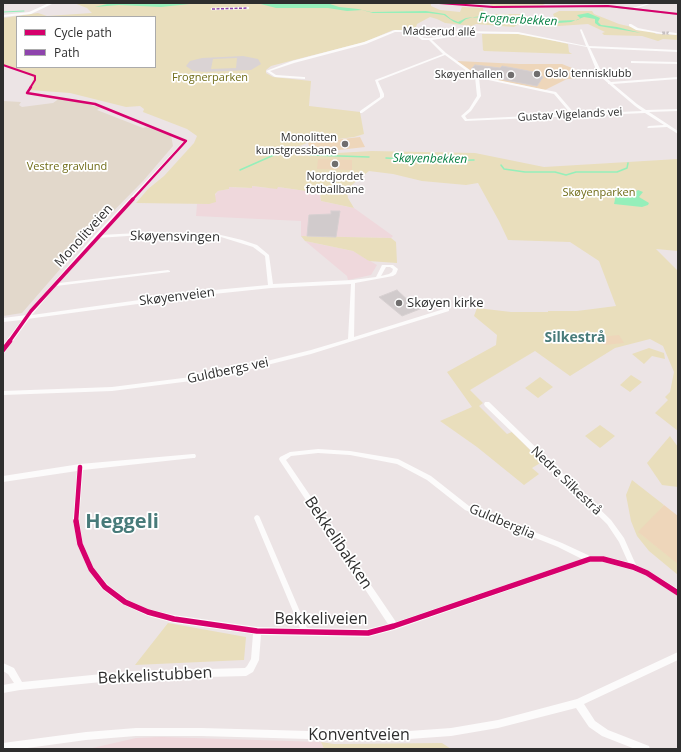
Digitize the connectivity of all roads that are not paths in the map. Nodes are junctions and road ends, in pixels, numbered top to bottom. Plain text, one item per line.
1 (52, 3) edge
2 (231, 3) edge
3 (439, 3) edge
4 (652, 3) edge
5 (230, 8) junction
6 (244, 8) dead end
7 (634, 8) junction
8 (217, 9) dead end
9 (678, 14) edge
10 (3, 16) edge
11 (630, 25) dead end
12 (581, 30) dead end
13 (412, 31) junction
14 (470, 33) junction
15 (662, 33) tunnel mouth
16 (669, 33) tunnel mouth
17 (676, 34) dead end
18 (430, 39) junction
19 (589, 47) junction
20 (678, 51) edge
21 (445, 54) junction
22 (632, 62) dead end
23 (678, 63) edge
24 (477, 77) junction
25 (304, 78) dead end
26 (678, 78) edge
27 (610, 83) junction
28 (678, 110) edge
29 (646, 111) junction
30 (361, 112) dead end
31 (573, 114) junction
32 (668, 126) junction
33 (649, 127) dead end
34 (678, 133) edge
35 (186, 141) dead end
36 (96, 237) junction
37 (168, 271) dead end
38 (378, 278) dead end
39 (352, 282) junction
40 (54, 285) junction
41 (271, 286) junction
42 (447, 310) dead end
43 (27, 317) junction
44 (3, 320) edge
45 (351, 339) junction
46 (3, 350) edge
47 (3, 393) edge
48 (487, 404) dead end
49 (193, 456) dead end
50 (282, 460) joint
51 (80, 467) junction
52 (3, 479) edge
53 (257, 518) dead end
54 (590, 559) junction
55 (633, 566) junction
56 (678, 594) edge
57 (394, 626) junction
58 (257, 630) junction
59 (305, 632) junction
60 (678, 656) edge
61 (3, 667) edge
62 (20, 686) junction
63 (3, 690) edge
64 (578, 703) junction
65 (3, 747) edge
66 (646, 749) edge

1 - 10 street
2 - 5 street
3 - 7 main road
4 - 7 street
5 - 6 street
5 - 8 street
7 - 9 main road
11 - 15 street
12 - 19 street
13 - 14 street, Madserud allé
13 - 18 street
13 - 25 street, Madserud allé
14 - 18 street
14 - 19 street, Madserud allé
16 - 17 street
18 - 21 street
19 - 20 street, Madserud allé
19 - 27 street
21 - 24 street
21 - 30 street
22 - 23 street
24 - 31 street
24 - 31 street, Gustav Vigelands vei
26 - 27 street
27 - 29 street
28 - 29 street, Gustav Vigelands vei
29 - 31 street, Gustav Vigelands vei
29 - 32 street
32 - 33 street
32 - 34 street
35 - 36 street, Monolitveien
36 - 40 street, Monolitveien
36 - 41 street, Skøyensvingen
37 - 40 street
38 - 39 street, Skøyenveien
39 - 41 street, Skøyenveien
39 - 45 street
40 - 43 street, Monolitveien
41 - 43 street, Skøyenveien
42 - 45 street, Guldbergs vei
43 - 44 street, Skøyenveien
43 - 46 street, Monolitveien
45 - 47 street, Guldbergs vei
48 - 55 street, Nedre Silkestrå
49 - 51 street
50 - 54 street, Guldberglia
50 - 57 street, Bekkelibakken
51 - 52 street
51 - 58 street, Bekkeliveien
53 - 59 street
54 - 55 street, Bekkeliveien
54 - 57 street, Bekkeliveien
55 - 56 street, Bekkeliveien
57 - 59 street, Bekkeliveien
58 - 59 street, Bekkeliveien
58 - 62 street, Bekkelistubben
60 - 64 street, Konventveien
61 - 62 street
62 - 63 street, Bekkelistubben
64 - 65 street, Konventveien
64 - 66 street

